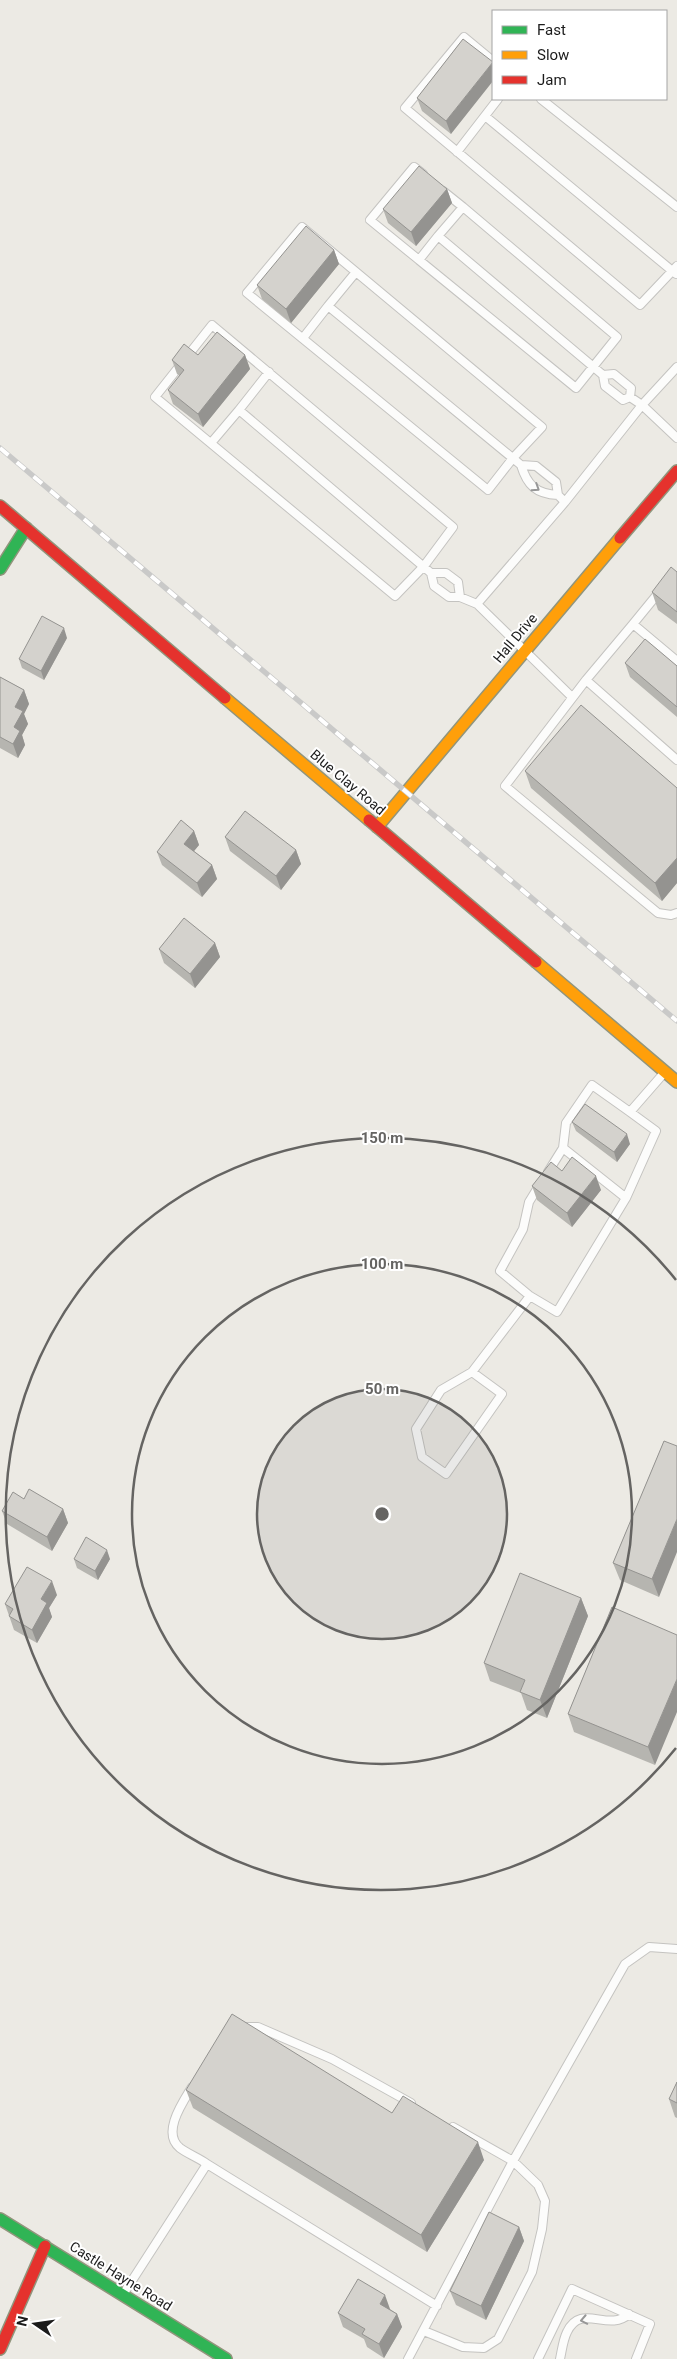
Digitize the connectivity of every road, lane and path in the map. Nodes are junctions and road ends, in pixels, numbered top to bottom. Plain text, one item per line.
1 (492, 60) edge
2 (497, 100) edge
3 (542, 100) edge
4 (485, 116) junction
5 (457, 152) junction
6 (428, 178) edge
7 (435, 184) edge
8 (463, 207) junction
9 (677, 207) edge
10 (438, 236) junction
11 (419, 260) junction
12 (676, 271) edge
13 (356, 272) junction
14 (328, 306) junction
15 (303, 338) junction
16 (593, 366) junction
17 (677, 367) edge
18 (270, 372) junction
19 (603, 375) junction
20 (630, 397) junction
21 (642, 405) junction
22 (239, 410) junction
23 (677, 438) edge
24 (210, 443) junction
25 (513, 458) junction
26 (521, 465) junction
27 (677, 471) edge
28 (558, 495) junction
29 (565, 502) junction
30 (0, 506) edge
31 (26, 528) junction
32 (424, 566) junction
33 (0, 570) edge
34 (432, 573) junction
35 (664, 586) edge
36 (460, 597) junction
37 (478, 604) junction
38 (633, 624) junction
39 (523, 651) junction
40 (677, 661) edge
41 (586, 680) junction
42 (572, 697) junction
43 (677, 760) edge
44 (378, 827) junction
45 (677, 913) edge
46 (665, 1072) junction
47 (677, 1082) edge
48 (630, 1112) junction
49 (563, 1148) junction
50 (626, 1198) junction
51 (530, 1296) junction
52 (472, 1372) junction
53 (677, 1949) edge
54 (238, 2028) edge
55 (196, 2080) edge
56 (418, 2108) edge
57 (444, 2122) edge
58 (513, 2161) junction
59 (207, 2164) junction
60 (0, 2219) edge
61 (45, 2246) junction
62 (123, 2294) junction
63 (437, 2306) junction
64 (629, 2314) junction
65 (424, 2331) junction
66 (0, 2349) edge
67 (226, 2359) edge
68 (408, 2359) edge
69 (538, 2359) edge
70 (560, 2359) edge
71 (636, 2359) edge

1 - 5 lane
2 - 4 lane
3 - 9 lane
4 - 5 lane
4 - 12 lane
5 - 12 lane
6 - 11 lane
7 - 8 lane
8 - 10 lane
8 - 16 lane
10 - 11 lane
10 - 16 lane
11 - 16 lane
13 - 14 lane
13 - 15 lane
13 - 25 lane
14 - 15 lane
14 - 25 lane
15 - 25 lane
16 - 19 lane
17 - 21 lane
18 - 22 lane
18 - 24 lane
18 - 32 lane
19 - 20 lane
19 - 20 lane
20 - 21 lane
21 - 23 lane
21 - 29 lane
22 - 24 lane
22 - 32 lane
24 - 32 lane
25 - 26 lane
26 -> 28 lane
26 - 28 lane
27 - 39 street, Hall Drive
28 - 29 lane
29 - 37 lane
30 - 31 street, Blue Clay Road
31 - 33 street
31 - 44 street, Blue Clay Road
32 - 34 lane
34 - 36 lane
34 - 36 lane
35 - 38 lane
36 - 37 lane
37 - 39 lane
38 - 40 lane
38 - 41 lane
39 - 42 lane
39 - 44 street, Hall Drive
41 - 42 lane
41 - 43 lane
42 - 45 lane
44 - 46 street, Blue Clay Road
46 - 47 street, Blue Clay Road
46 - 48 lane
48 - 49 lane
48 - 50 lane
49 - 50 lane
49 - 51 lane
50 - 51 lane
51 - 52 lane
52 - 52 lane
53 - 58 lane
54 - 56 lane
55 - 59 lane
57 - 58 lane
58 - 63 lane
58 - 65 lane
59 - 62 lane
59 - 63 lane
60 - 61 street, Castle Hayne Road
61 - 62 street, Castle Hayne Road
61 - 66 street
62 - 67 street, Castle Hayne Road
63 - 65 lane
64 - 69 lane
64 -> 70 lane
64 - 71 lane
65 - 68 lane

